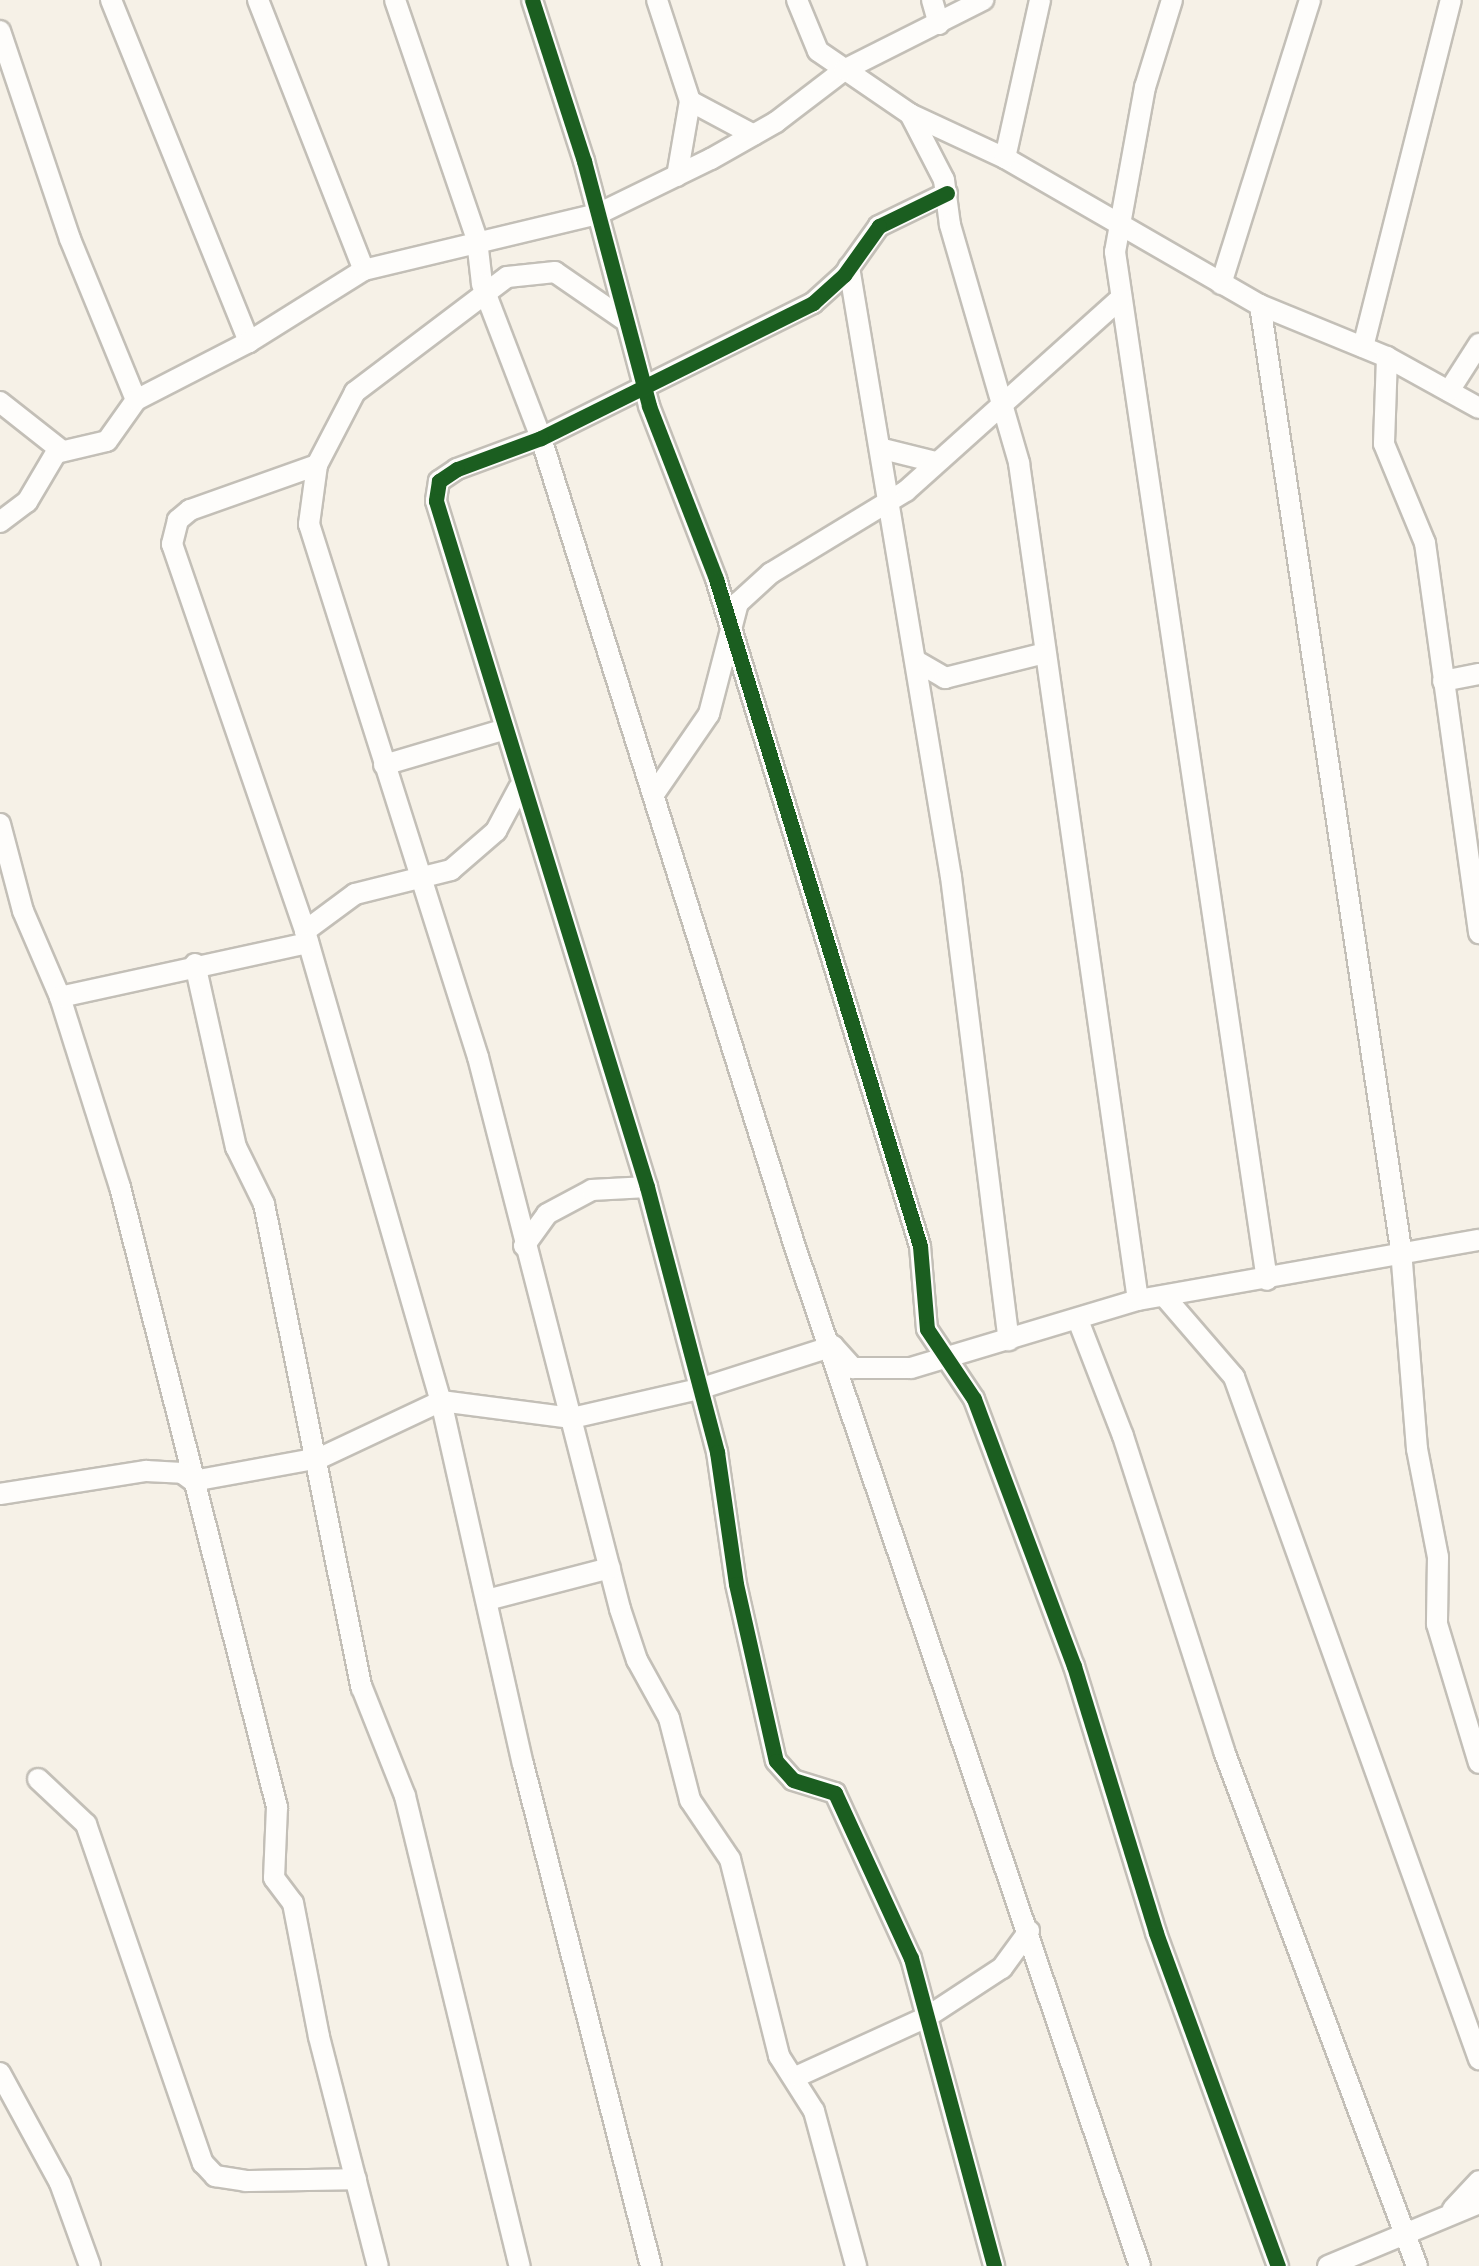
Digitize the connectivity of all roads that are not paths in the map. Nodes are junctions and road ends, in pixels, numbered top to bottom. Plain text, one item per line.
1 (111, 0) edge
2 (258, 0) edge
3 (395, 0) edge
4 (532, 0) edge
5 (657, 0) edge
6 (798, 0) edge
7 (932, 0) edge
8 (983, 0) edge
9 (1040, 0) edge
10 (1172, 0) edge
11 (1310, 0) edge
12 (1451, 0) edge
13 (939, 24) junction
14 (0, 31) edge
15 (844, 70) junction
16 (690, 100) junction
17 (910, 114) junction
18 (754, 135) junction
19 (1005, 158) junction
20 (677, 176) junction
21 (947, 193) junction
22 (598, 214) junction
23 (1117, 224) junction
24 (477, 240) junction
25 (849, 267) junction
26 (364, 270) junction
27 (1221, 284) junction
28 (487, 294) junction
29 (1120, 298) junction
30 (1260, 305) junction
31 (626, 321) junction
32 (249, 342) junction
33 (1479, 344) edge
34 (1363, 346) junction
35 (1387, 357) junction
36 (644, 387) junction
37 (1449, 391) junction
38 (136, 400) junction
39 (0, 402) edge
40 (1006, 404) junction
41 (1479, 408) edge
42 (540, 438) junction
43 (882, 449) junction
44 (62, 451) junction
45 (935, 462) junction
46 (317, 465) junction
47 (890, 503) junction
48 (0, 522) edge
49 (728, 619) junction
50 (1045, 653) junction
51 (916, 661) junction
52 (1479, 674) edge
53 (1443, 681) junction
54 (502, 730) junction
55 (384, 764) junction
56 (519, 788) junction
57 (654, 794) junction
58 (0, 824) edge
59 (426, 881) junction
60 (1479, 933) edge
61 (307, 937) junction
62 (195, 964) junction
63 (60, 997) junction
64 (647, 1187) junction
65 (1479, 1240) edge
66 (524, 1246) junction
67 (1402, 1250) junction
68 (1267, 1280) junction
69 (1165, 1296) junction
70 (1138, 1300) junction
71 (1078, 1320) junction
72 (1009, 1340) junction
73 (833, 1346) junction
74 (946, 1360) junction
75 (699, 1389) junction
76 (441, 1401) junction
77 (572, 1418) junction
78 (320, 1458) junction
79 (193, 1481) junction
80 (0, 1494) edge
81 (610, 1568) junction
82 (487, 1600) junction
83 (1479, 1763) edge
84 (38, 1779) dead end
85 (1029, 1931) junction
86 (927, 2017) junction
87 (1479, 2060) edge
88 (0, 2073) edge
89 (798, 2076) junction
90 (356, 2180) junction
91 (1479, 2181) edge
92 (1479, 2203) edge
93 (1452, 2210) junction
94 (1403, 2234) junction
95 (90, 2266) edge
96 (378, 2266) edge
97 (520, 2266) edge
98 (652, 2266) edge
99 (856, 2266) edge
100 (994, 2266) edge
101 (1140, 2266) edge
102 (1278, 2266) edge
103 (1328, 2266) edge
104 (1417, 2266) edge

1 - 32 street
2 - 26 street
3 - 24 street
4 - 22 street
5 - 16 street
6 - 15 street
7 - 13 street
8 - 13 street
9 - 19 street
10 - 23 street
11 - 27 street
12 - 34 street
13 - 15 street
14 - 38 street
15 - 17 street
15 - 18 street
16 - 18 street
16 - 20 street
17 - 19 street
17 - 21 street
18 - 20 street
19 - 23 street
20 - 22 street
21 - 25 street
21 - 40 street
22 - 24 street
22 - 31 street
23 - 27 street
23 - 29 street
24 - 26 street
24 - 28 street
25 - 36 street
25 - 43 street
26 - 32 street
27 - 30 street
28 - 31 street
28 - 42 street
28 - 46 street
29 - 40 street
29 - 68 street
30 - 34 street
30 - 67 street
31 - 36 street
32 - 38 street
33 - 37 street
34 - 35 street
35 - 37 street
35 - 53 street
36 - 42 street
36 - 49 street
37 - 41 street
38 - 44 street
39 - 44 street
40 - 45 street
40 - 50 street
42 - 54 street
42 - 57 street
43 - 45 street
43 - 47 street
44 - 48 street
45 - 47 street
46 - 55 street
46 - 61 street
47 - 49 street
47 - 51 street
49 - 57 street
49 - 74 street
50 - 51 street
50 - 70 street
51 - 72 street
52 - 53 street
53 - 60 street
54 - 55 street
54 - 56 street
55 - 59 street
56 - 59 street
56 - 64 street
57 - 73 street
58 - 63 street
59 - 61 street
59 - 66 street
61 - 62 street
61 - 76 street
62 - 63 street
62 - 78 street
63 - 79 street
64 - 66 street
64 - 75 street
65 - 67 street
66 - 77 street
67 - 68 street
67 - 83 street
68 - 69 street
69 - 70 street
69 - 87 street
70 - 71 street
71 - 72 street
71 - 94 street
72 - 74 street
73 - 74 street
73 - 75 street
73 - 85 street
74 - 102 street
75 - 77 street
75 - 86 street
76 - 77 street
76 - 78 street
76 - 82 street
77 - 81 street
78 - 79 street
78 - 97 street
79 - 80 street
79 - 90 street
81 - 82 street
81 - 89 street
82 - 98 street
84 - 90 street
85 - 86 street
85 - 101 street
86 - 89 street
86 - 100 street
88 - 95 street
89 - 99 street
90 - 96 street
91 - 93 street
92 - 93 street
93 - 94 street
94 - 103 street
94 - 104 street

